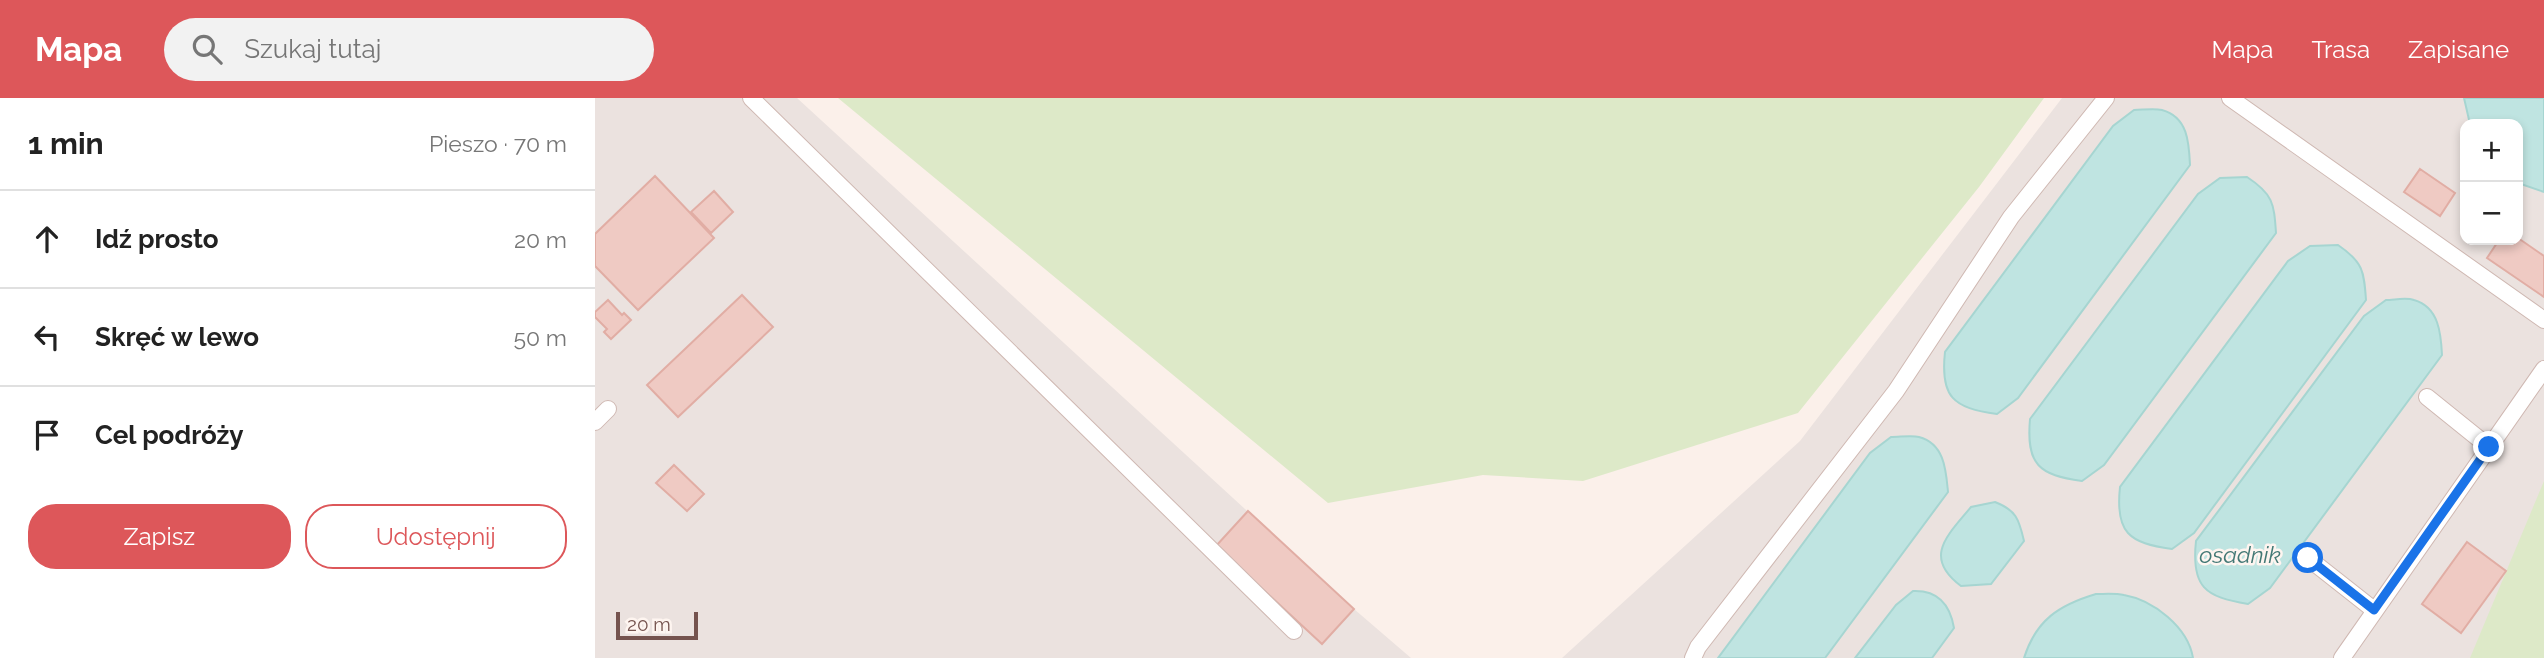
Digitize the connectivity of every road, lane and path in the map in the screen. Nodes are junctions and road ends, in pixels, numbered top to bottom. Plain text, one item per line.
1 (751, 98) edge
2 (2106, 98) edge
3 (2230, 98) edge
4 (2544, 320) edge
5 (2544, 369) edge
6 (2427, 397) dead end
7 (608, 409) dead end
8 (595, 422) edge
9 (2489, 447) junction
10 (2308, 558) dead end
11 (2374, 610) junction
12 (1294, 631) dead end
13 (1693, 658) edge
14 (2341, 658) edge

1 - 12 lane
2 - 13 lane
3 - 4 lane
5 - 9 lane
6 - 9 lane
7 - 8 lane
9 - 11 lane
10 - 11 lane
11 - 14 lane

